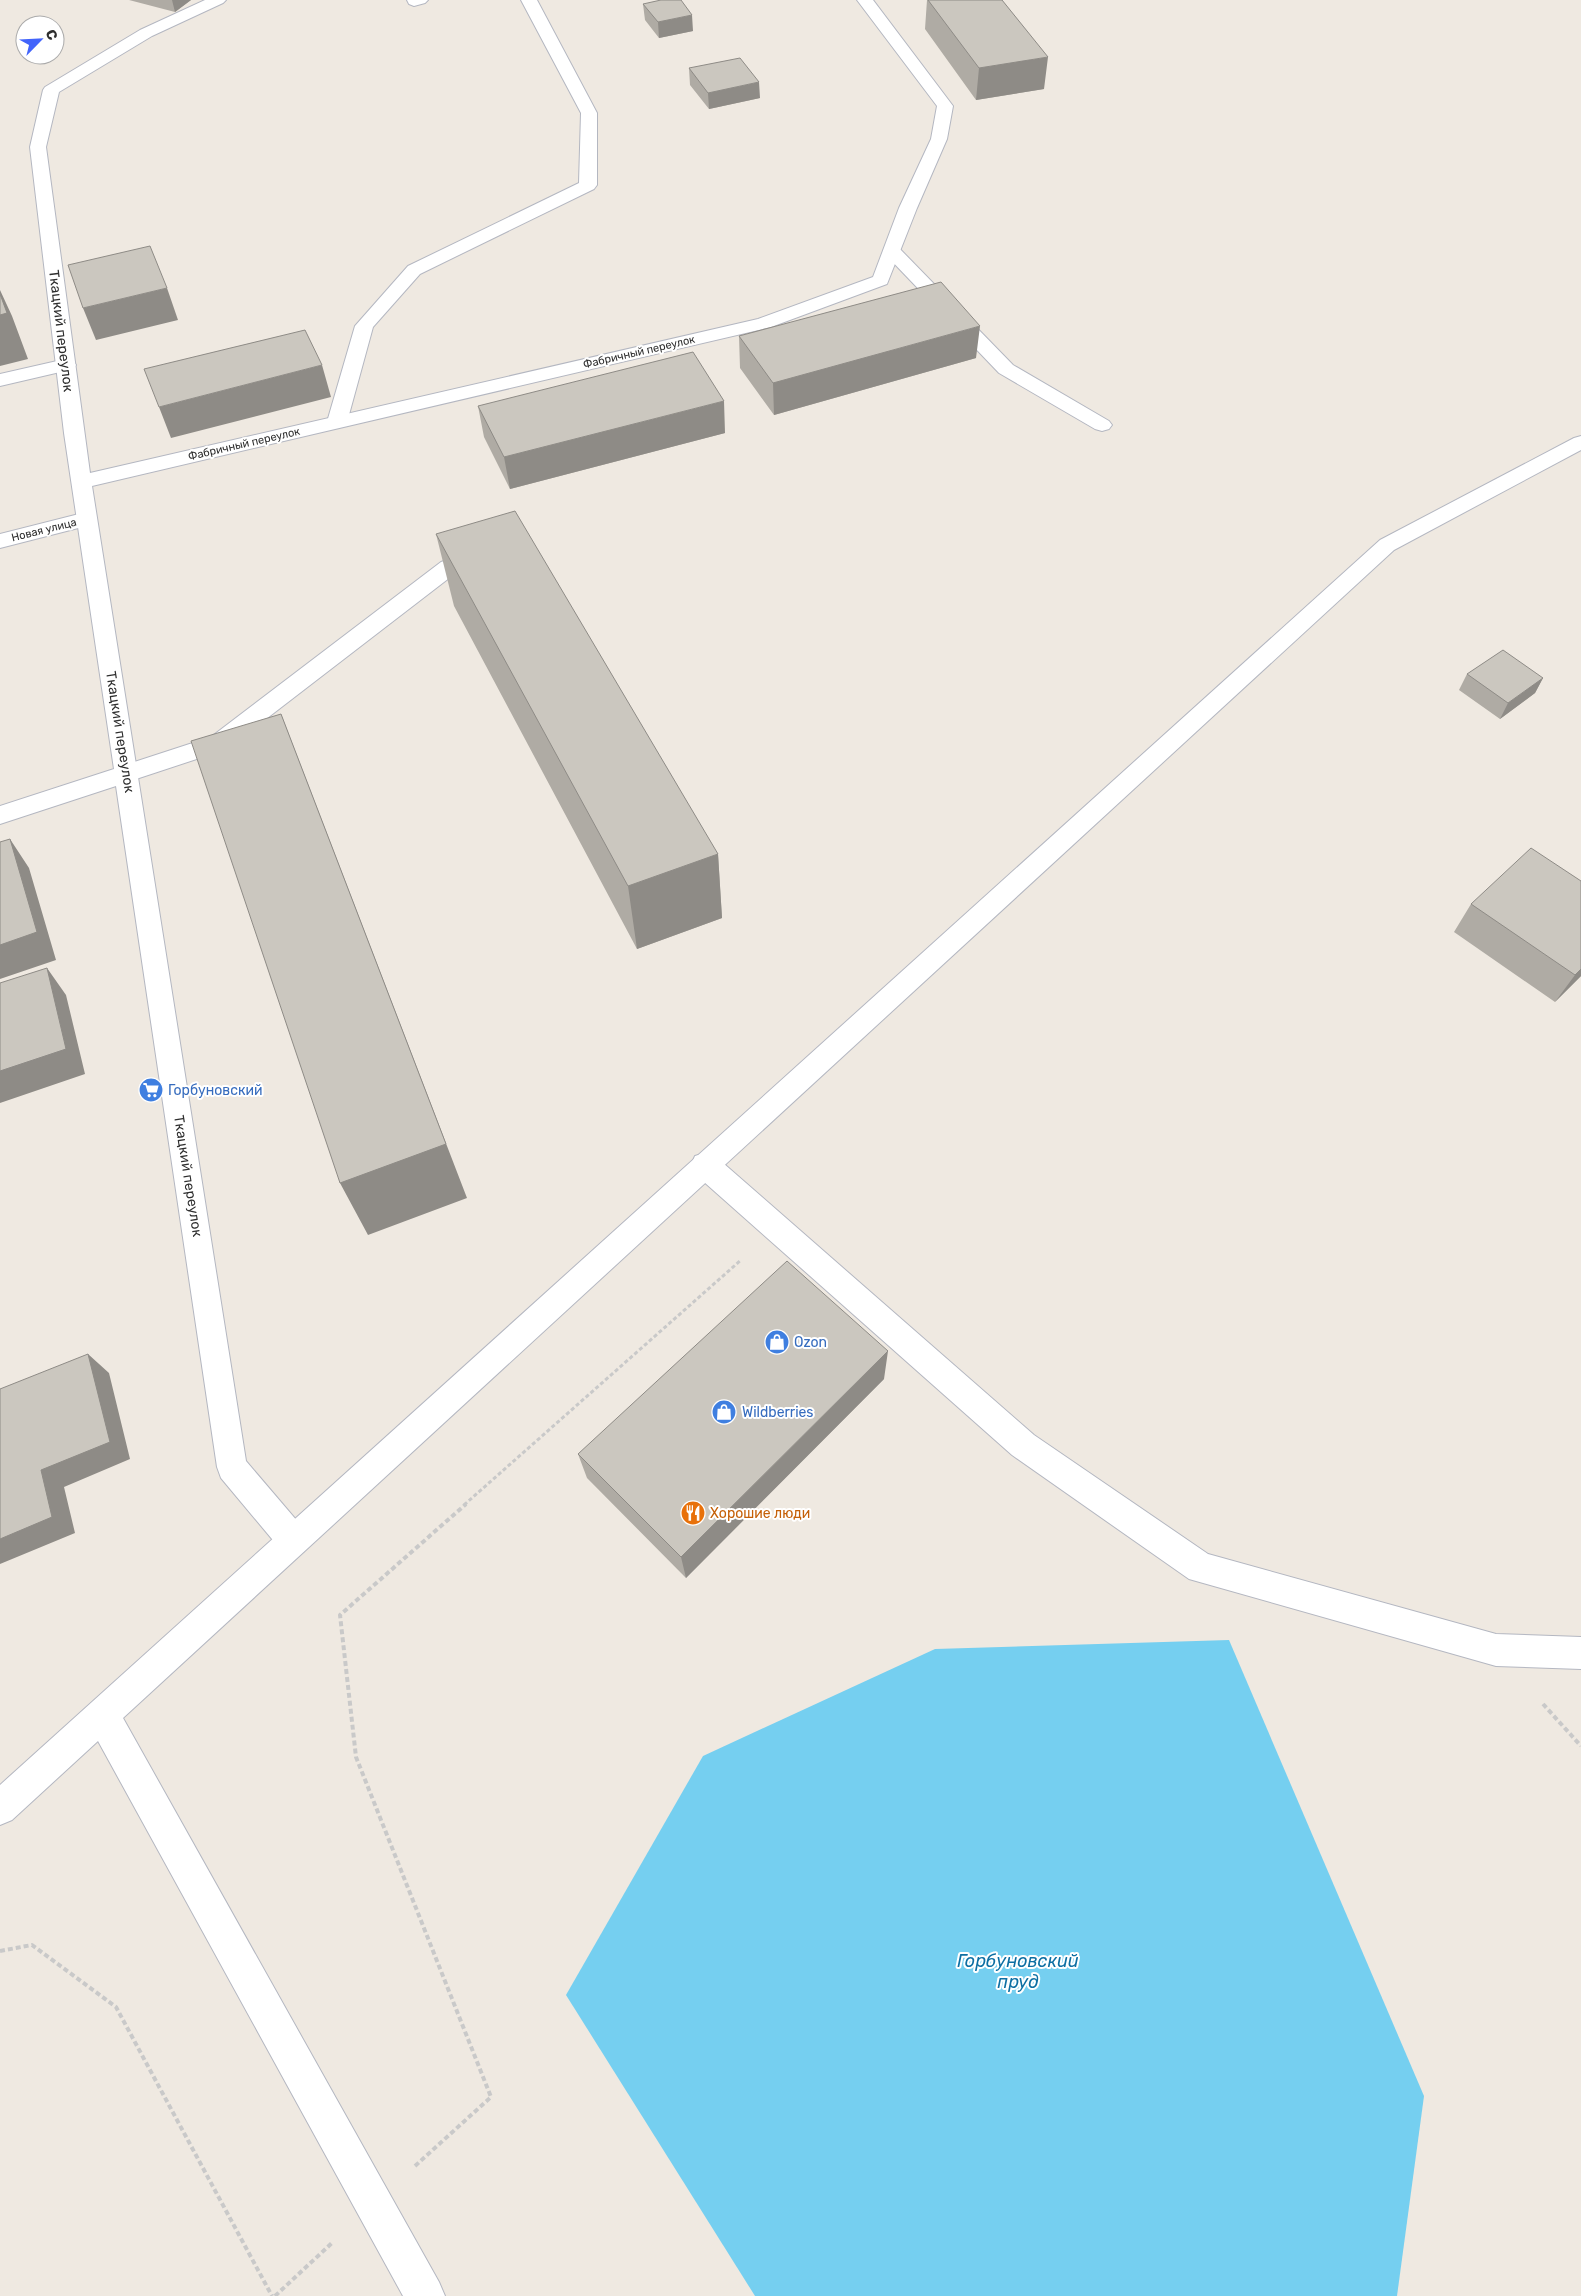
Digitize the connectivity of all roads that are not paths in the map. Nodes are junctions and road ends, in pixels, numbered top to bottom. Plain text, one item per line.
1 (218, 0) edge
2 (529, 0) edge
3 (865, 0) edge
4 (892, 251) junction
5 (66, 365) junction
6 (0, 380) edge
7 (337, 422) junction
8 (1102, 424) dead end
9 (1581, 442) edge
10 (81, 482) junction
11 (87, 519) junction
12 (0, 541) edge
13 (494, 550) edge
14 (127, 773) junction
15 (0, 815) edge
16 (706, 1165) junction
17 (293, 1540) junction
18 (1581, 1653) edge
19 (102, 1714) junction
20 (0, 1808) edge
21 (425, 2296) edge

1 - 5 street, Ткацкий переулок
2 - 7 street
3 - 4 street, Фабричный переулок
4 - 7 street, Фабричный переулок
4 - 8 street
5 - 6 street
5 - 10 street, Ткацкий переулок
7 - 10 street, Фабричный переулок
9 - 16 street
10 - 11 street, Ткацкий переулок
11 - 12 street, Новая улица
11 - 14 street, Ткацкий переулок
13 - 14 street
14 - 15 street
14 - 17 street, Ткацкий переулок
16 - 17 street
16 - 18 street
17 - 19 street
19 - 20 street
19 - 21 street

